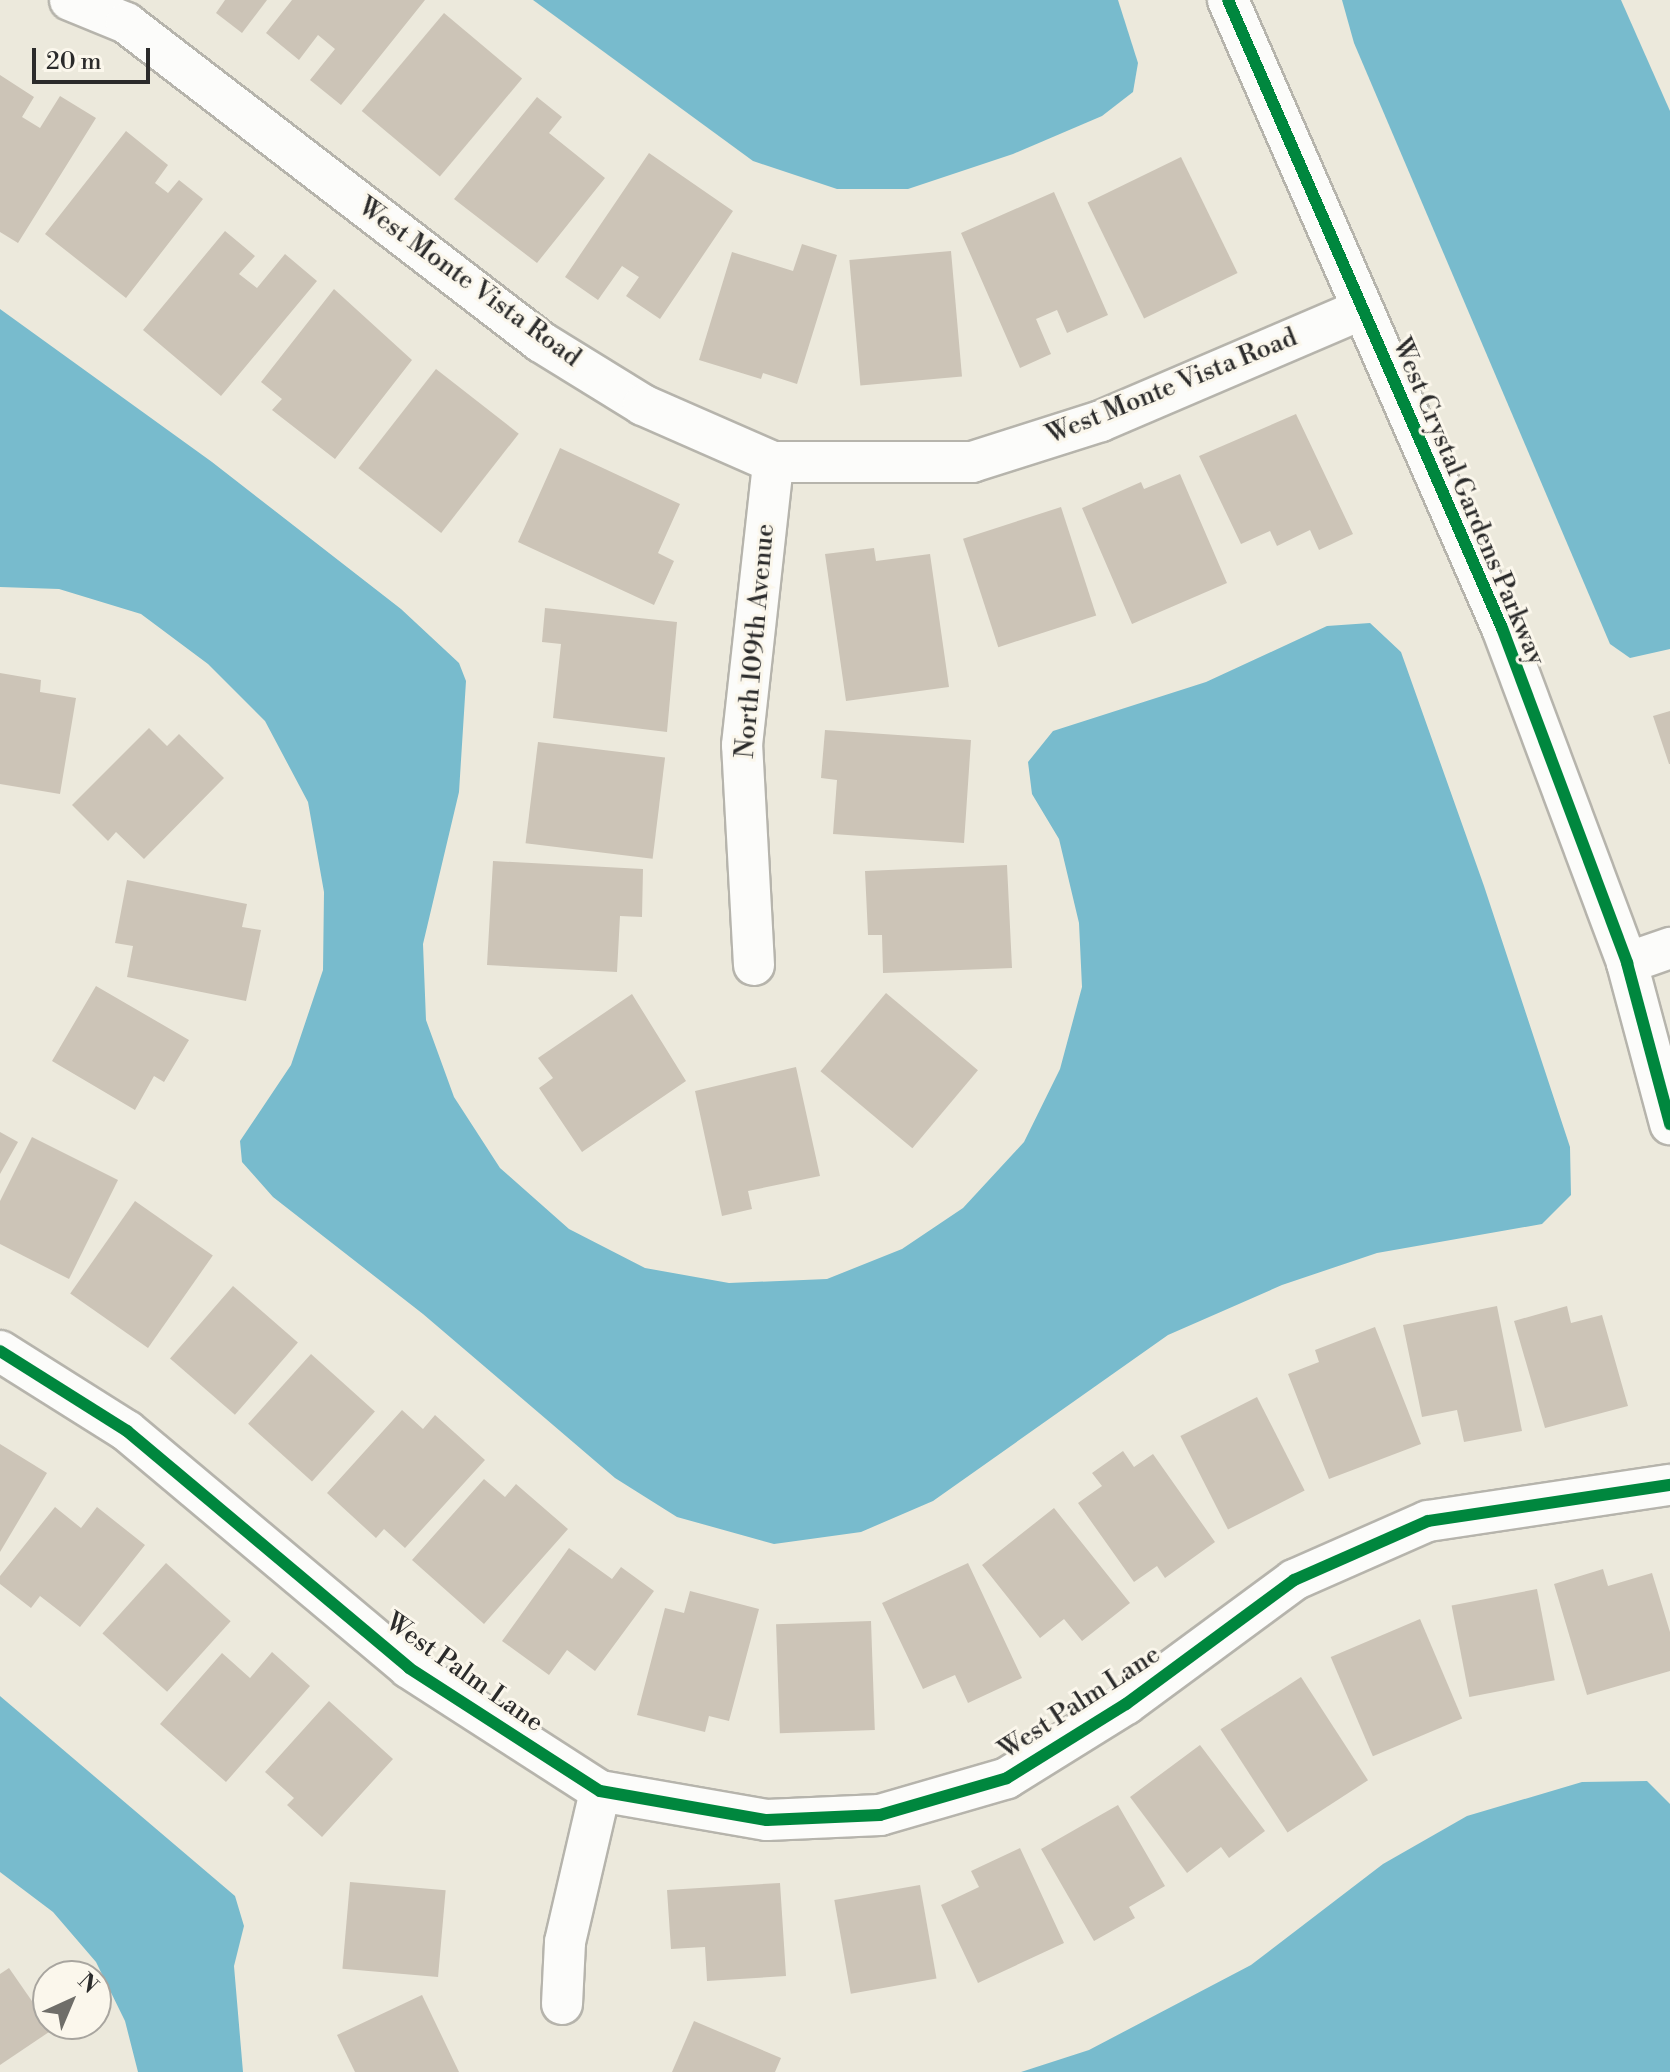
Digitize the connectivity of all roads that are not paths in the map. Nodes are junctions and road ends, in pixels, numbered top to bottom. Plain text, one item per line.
1 (70, 0) edge
2 (1228, 0) edge
3 (1360, 310) junction
4 (773, 462) junction
5 (1670, 948) edge
6 (1627, 963) junction
7 (754, 965) dead end
8 (1670, 1124) edge
9 (0, 1351) edge
10 (1670, 1485) edge
11 (600, 1791) junction
12 (562, 2004) dead end

1 - 4 street, West Monte Vista Road
2 - 3 street, West Crystal Gardens Parkway
3 - 4 street, West Monte Vista Road
3 - 6 street, West Crystal Gardens Parkway
4 - 7 street, North 109th Avenue
5 - 6 street
6 - 8 street, West Crystal Gardens Parkway
9 - 11 street, West Palm Lane
10 - 11 street, West Palm Lane
11 - 12 street

